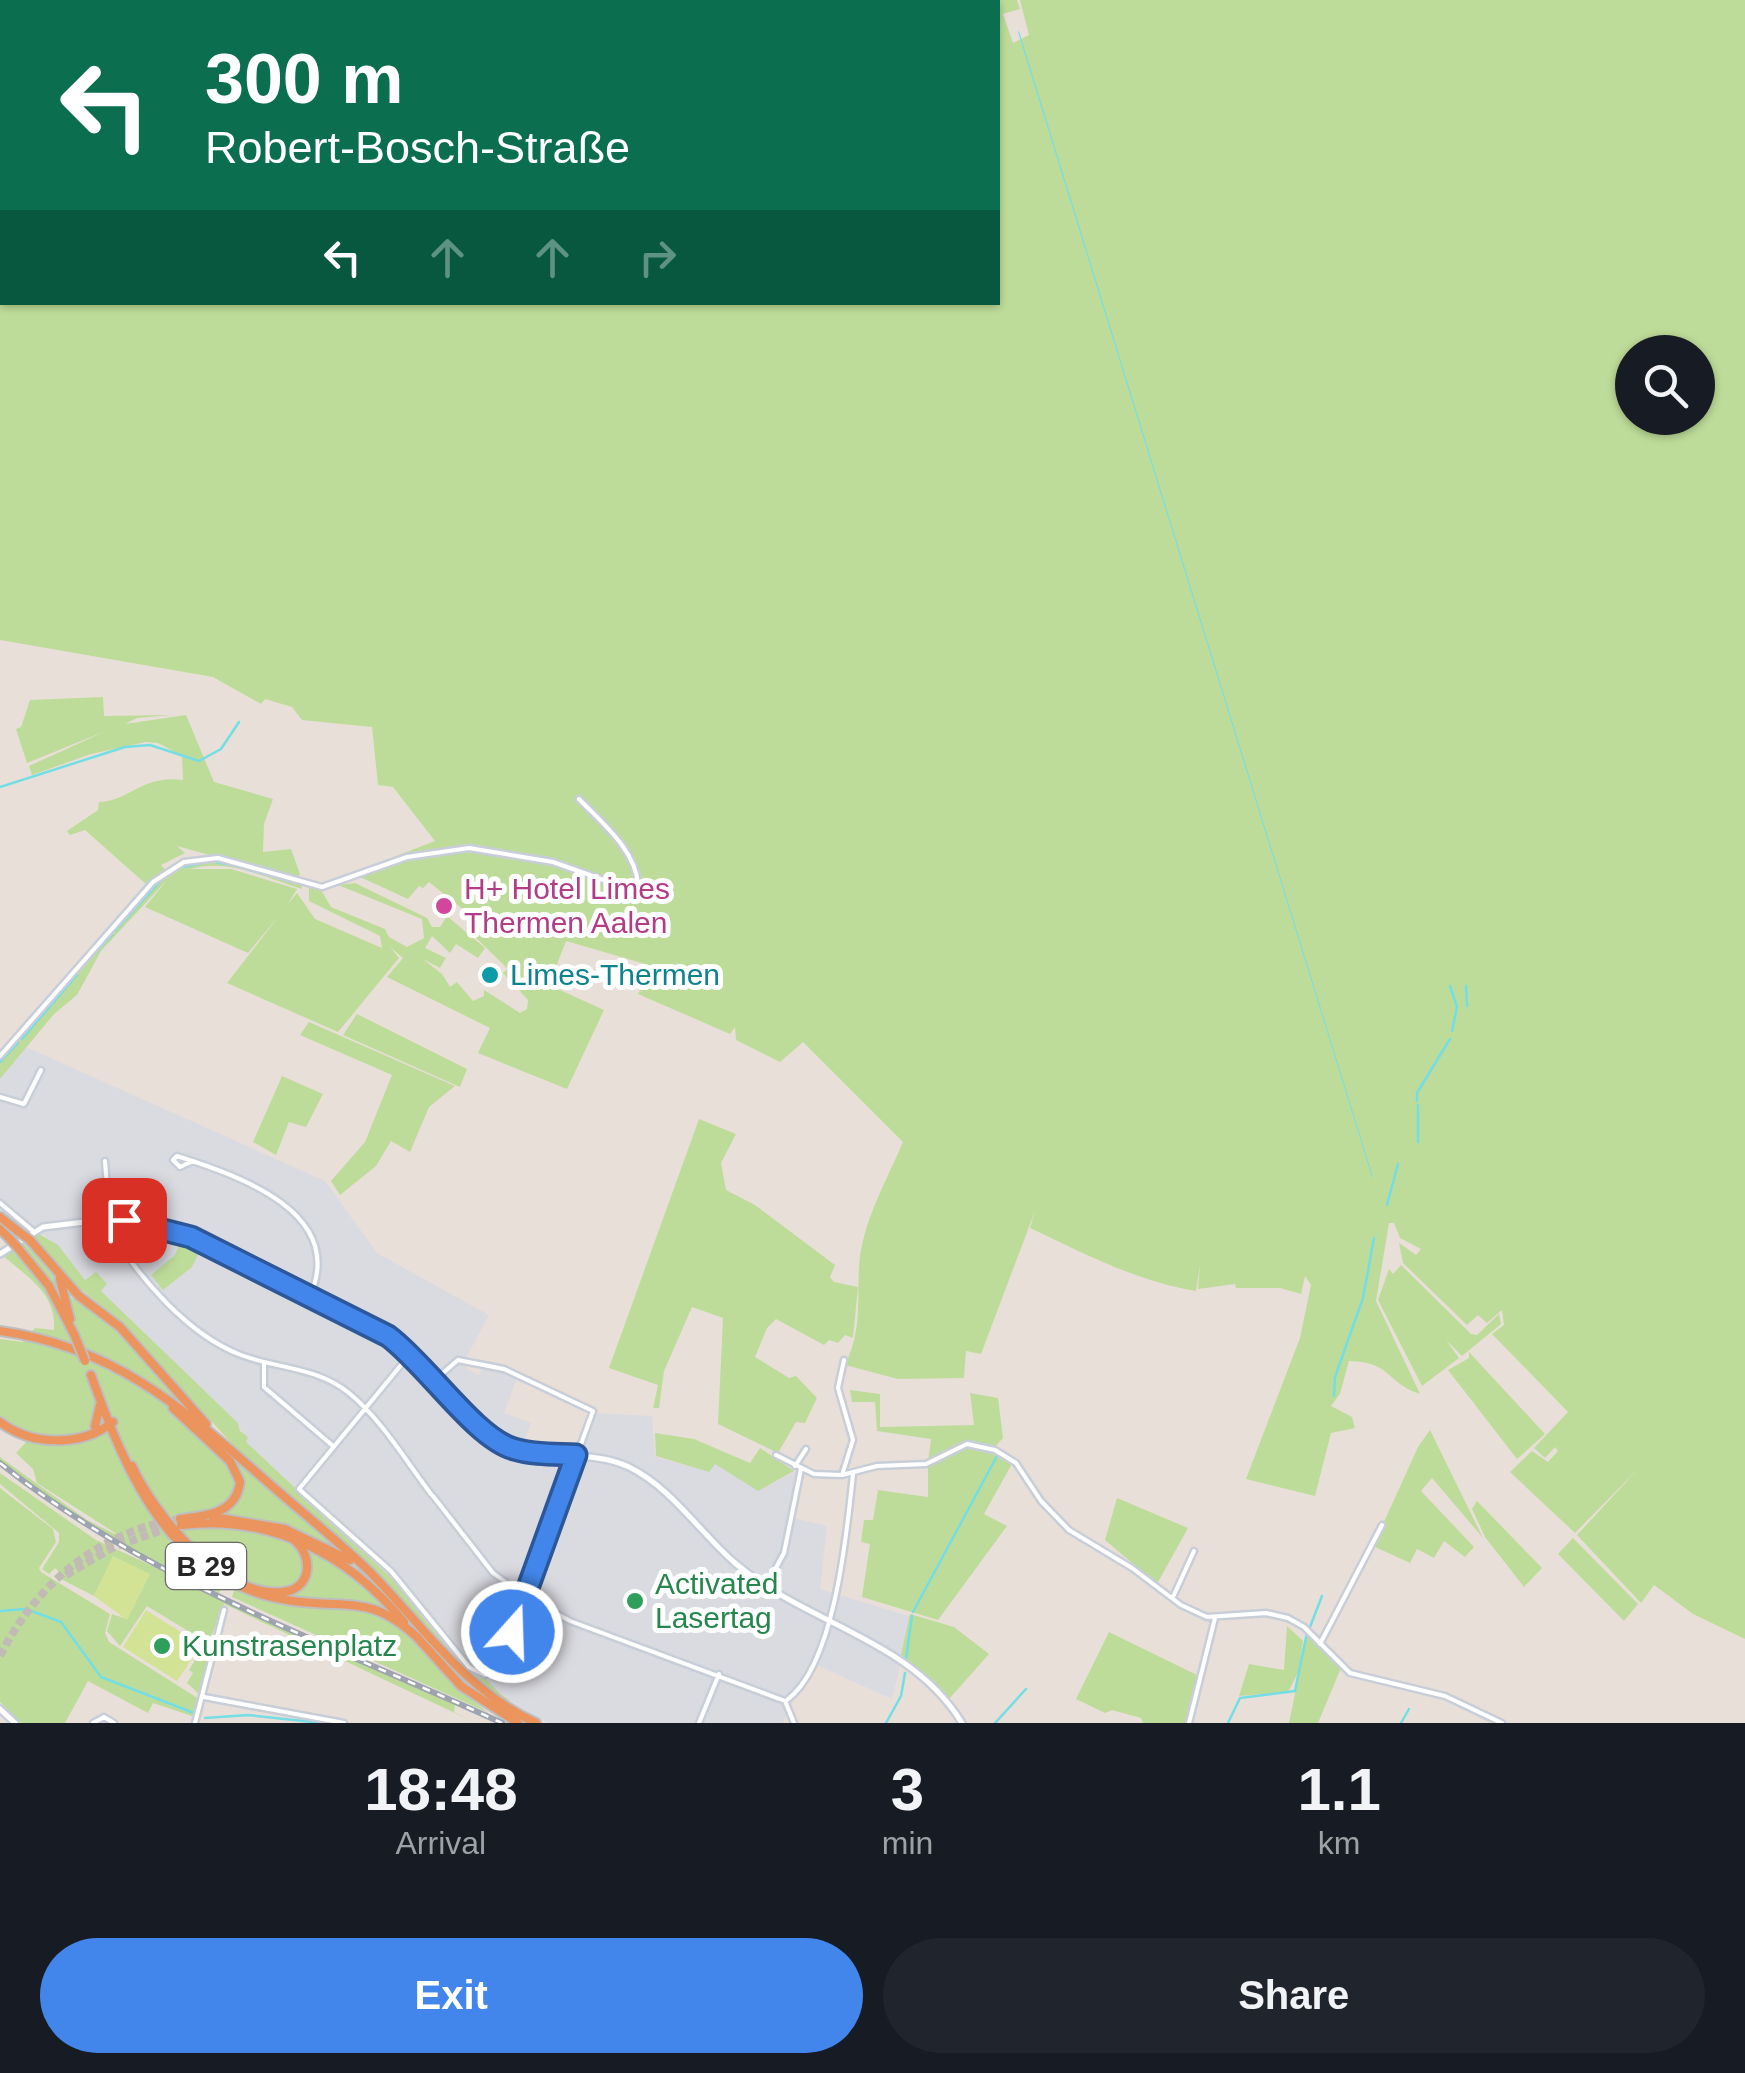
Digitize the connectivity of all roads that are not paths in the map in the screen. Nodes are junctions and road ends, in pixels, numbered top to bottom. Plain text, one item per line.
1 (579, 799) dead end
2 (0, 1056) edge
3 (41, 1070) dead end
4 (0, 1097) edge
5 (105, 1161) dead end
6 (193, 1161) dead end
7 (0, 1203) edge
8 (109, 1213) junction
9 (0, 1217) edge
10 (101, 1220) junction
11 (117, 1220) junction
12 (0, 1229) edge
13 (110, 1229) junction
14 (31, 1235) junction
15 (0, 1254) edge
16 (50, 1260) junction
17 (310, 1296) junction
18 (73, 1331) junction
19 (0, 1333) edge
20 (411, 1354) junction
21 (844, 1360) dead end
22 (264, 1361) junction
23 (91, 1374) junction
24 (436, 1378) junction
25 (140, 1379) junction
26 (100, 1400) junction
27 (364, 1408) junction
28 (0, 1422) edge
29 (111, 1422) junction
30 (92, 1430) junction
31 (222, 1442) junction
32 (333, 1446) junction
33 (806, 1449) dead end
34 (576, 1455) junction
35 (776, 1455) dead end
36 (125, 1463) junction
37 (798, 1468) junction
38 (842, 1474) junction
39 (853, 1474) junction
40 (193, 1518) junction
41 (1382, 1525) dead end
42 (282, 1534) junction
43 (1194, 1551) dead end
44 (378, 1582) junction
45 (766, 1586) junction
46 (526, 1596) junction
47 (1172, 1599) junction
48 (224, 1610) dead end
49 (1215, 1618) junction
50 (830, 1622) junction
51 (419, 1640) junction
52 (1320, 1644) junction
53 (719, 1674) junction
54 (204, 1697) junction
55 (786, 1701) junction
56 (0, 1709) edge
57 (15, 1723) edge
58 (93, 1723) edge
59 (114, 1723) edge
60 (195, 1723) edge
61 (344, 1723) edge
62 (518, 1723) edge
63 (536, 1723) edge
64 (699, 1723) edge
65 (794, 1723) edge
66 (962, 1723) edge
67 (1189, 1723) edge
68 (1502, 1723) edge

1 - 2 street
3 - 4 street
5 - 8 street
6 - 17 street
7 - 14 street
8 - 10 street
8 - 11 street
9 - 14 highway, bridge
10 - 13 street
10 - 14 street
11 - 13 street
11 - 17 street
12 - 18 highway, bridge
13 - 22 street
14 - 15 street
14 - 16 highway
16 - 18 highway
16 - 31 highway
17 - 20 street
18 - 23 highway, bridge
19 - 25 highway
20 - 24 street
20 - 27 street
21 - 38 street
22 - 27 street
22 - 32 street
23 - 26 highway
23 - 29 highway
24 - 34 street
24 - 34 street
25 - 31 highway
25 - 40 highway
26 - 29 highway, B 29
26 - 30 highway
27 - 32 street
27 - 46 street
28 - 30 highway
29 - 30 highway
29 - 36 highway, B 29
29 - 42 highway
30 - 36 highway
31 - 44 highway
32 - 46 street
33 - 37 street
34 - 45 street
34 - 46 street
35 - 37 street
36 - 51 highway, B 29
37 - 38 street
37 - 45 street
38 - 39 street
39 - 47 street
39 - 50 street
40 - 42 highway, B 29
40 - 44 highway, B 29
41 - 52 street
42 - 51 highway, B 29
43 - 47 street
44 - 63 highway, B 29
45 - 50 street
46 - 53 street
47 - 49 street
48 - 54 street
49 - 52 street
49 - 67 street
50 - 55 street
50 - 66 street
51 - 62 highway, B 29
52 - 68 street
53 - 55 street
53 - 64 street
54 - 60 street
54 - 61 street
55 - 65 street
56 - 57 street
58 - 59 street

